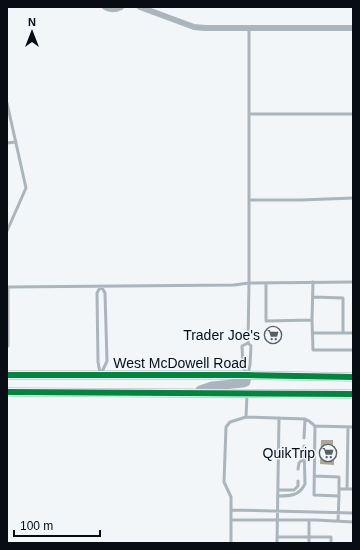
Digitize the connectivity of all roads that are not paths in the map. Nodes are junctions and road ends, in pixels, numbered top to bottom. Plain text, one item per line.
1 (105, 7) edge
2 (121, 7) edge
3 (140, 7) edge
4 (249, 28) junction
5 (353, 28) edge
6 (7, 103) edge
7 (249, 114) junction
8 (353, 114) edge
9 (16, 142) junction
10 (7, 144) edge
11 (353, 198) edge
12 (249, 200) junction
13 (7, 231) edge
14 (313, 282) junction
15 (353, 282) edge
16 (249, 283) junction
17 (266, 283) junction
18 (101, 286) junction
19 (8, 287) edge
20 (313, 297) junction
21 (8, 310) edge
22 (312, 320) junction
23 (313, 333) junction
24 (343, 333) junction
25 (353, 333) edge
26 (248, 343) junction
27 (8, 346) dead end
28 (353, 350) edge
29 (7, 375) edge
30 (101, 375) junction
31 (247, 375) junction
32 (353, 377) edge
33 (7, 392) edge
34 (101, 392) junction
35 (193, 392) junction
36 (247, 393) junction
37 (353, 394) edge
38 (246, 417) junction
39 (279, 418) junction
40 (305, 419) junction
41 (315, 426) junction
42 (348, 427) junction
43 (353, 427) edge
44 (304, 438) dead end
45 (304, 446) dead end
46 (305, 457) junction
47 (298, 469) dead end
48 (314, 476) junction
49 (298, 481) dead end
50 (339, 489) junction
51 (347, 489) junction
52 (353, 489) edge
53 (278, 490) junction
54 (278, 496) junction
55 (339, 496) junction
56 (231, 510) junction
57 (278, 510) junction
58 (338, 512) junction
59 (353, 512) edge
60 (231, 520) junction
61 (278, 520) junction
62 (309, 520) junction
63 (338, 522) junction
64 (353, 522) edge
65 (309, 536) junction
66 (277, 537) junction
67 (231, 543) edge
68 (277, 543) edge
69 (309, 543) edge
70 (331, 543) edge

1 - 2 street
3 - 4 street
4 - 5 street
4 - 7 lane
6 - 9 lane
7 - 8 lane
7 - 12 lane
9 - 10 lane
9 - 13 lane
11 - 12 lane
12 - 16 lane
14 - 15 lane
14 - 17 lane
14 - 20 lane
16 - 17 lane
16 - 18 lane
16 - 26 lane
17 - 22 lane
18 - 19 lane
18 - 30 lane
18 - 30 lane
19 - 21 lane
20 - 22 lane
20 - 24 lane
21 - 27 lane
22 - 23 lane
23 - 24 lane
23 - 28 lane
24 - 25 lane
26 - 31 lane
26 - 31 lane
29 - 30 main road, West McDowell Road
30 - 31 main road, West McDowell Road
30 - 34 main road
31 - 32 main road, West McDowell Road
31 - 35 main road
33 - 34 main road
34 - 35 main road
35 - 36 main road
36 - 37 main road
36 - 38 lane
38 - 39 lane
38 - 56 lane
39 - 40 lane
39 - 53 lane
40 - 41 lane
40 - 44 lane
41 - 42 lane
41 - 48 lane
42 - 43 lane
42 - 51 lane
45 - 46 lane
46 - 47 lane
46 - 54 lane
48 - 50 lane
48 - 55 lane
49 - 53 lane
50 - 51 lane
50 - 55 lane
51 - 52 lane
53 - 54 lane
54 - 57 lane
55 - 58 lane
56 - 57 lane
56 - 60 lane
57 - 58 lane
57 - 61 lane
58 - 59 lane
58 - 63 lane
60 - 61 lane
60 - 67 lane
61 - 62 lane
61 - 66 lane
62 - 63 lane
62 - 65 lane
63 - 64 lane
65 - 66 lane
65 - 69 lane
65 - 70 lane
66 - 68 lane

